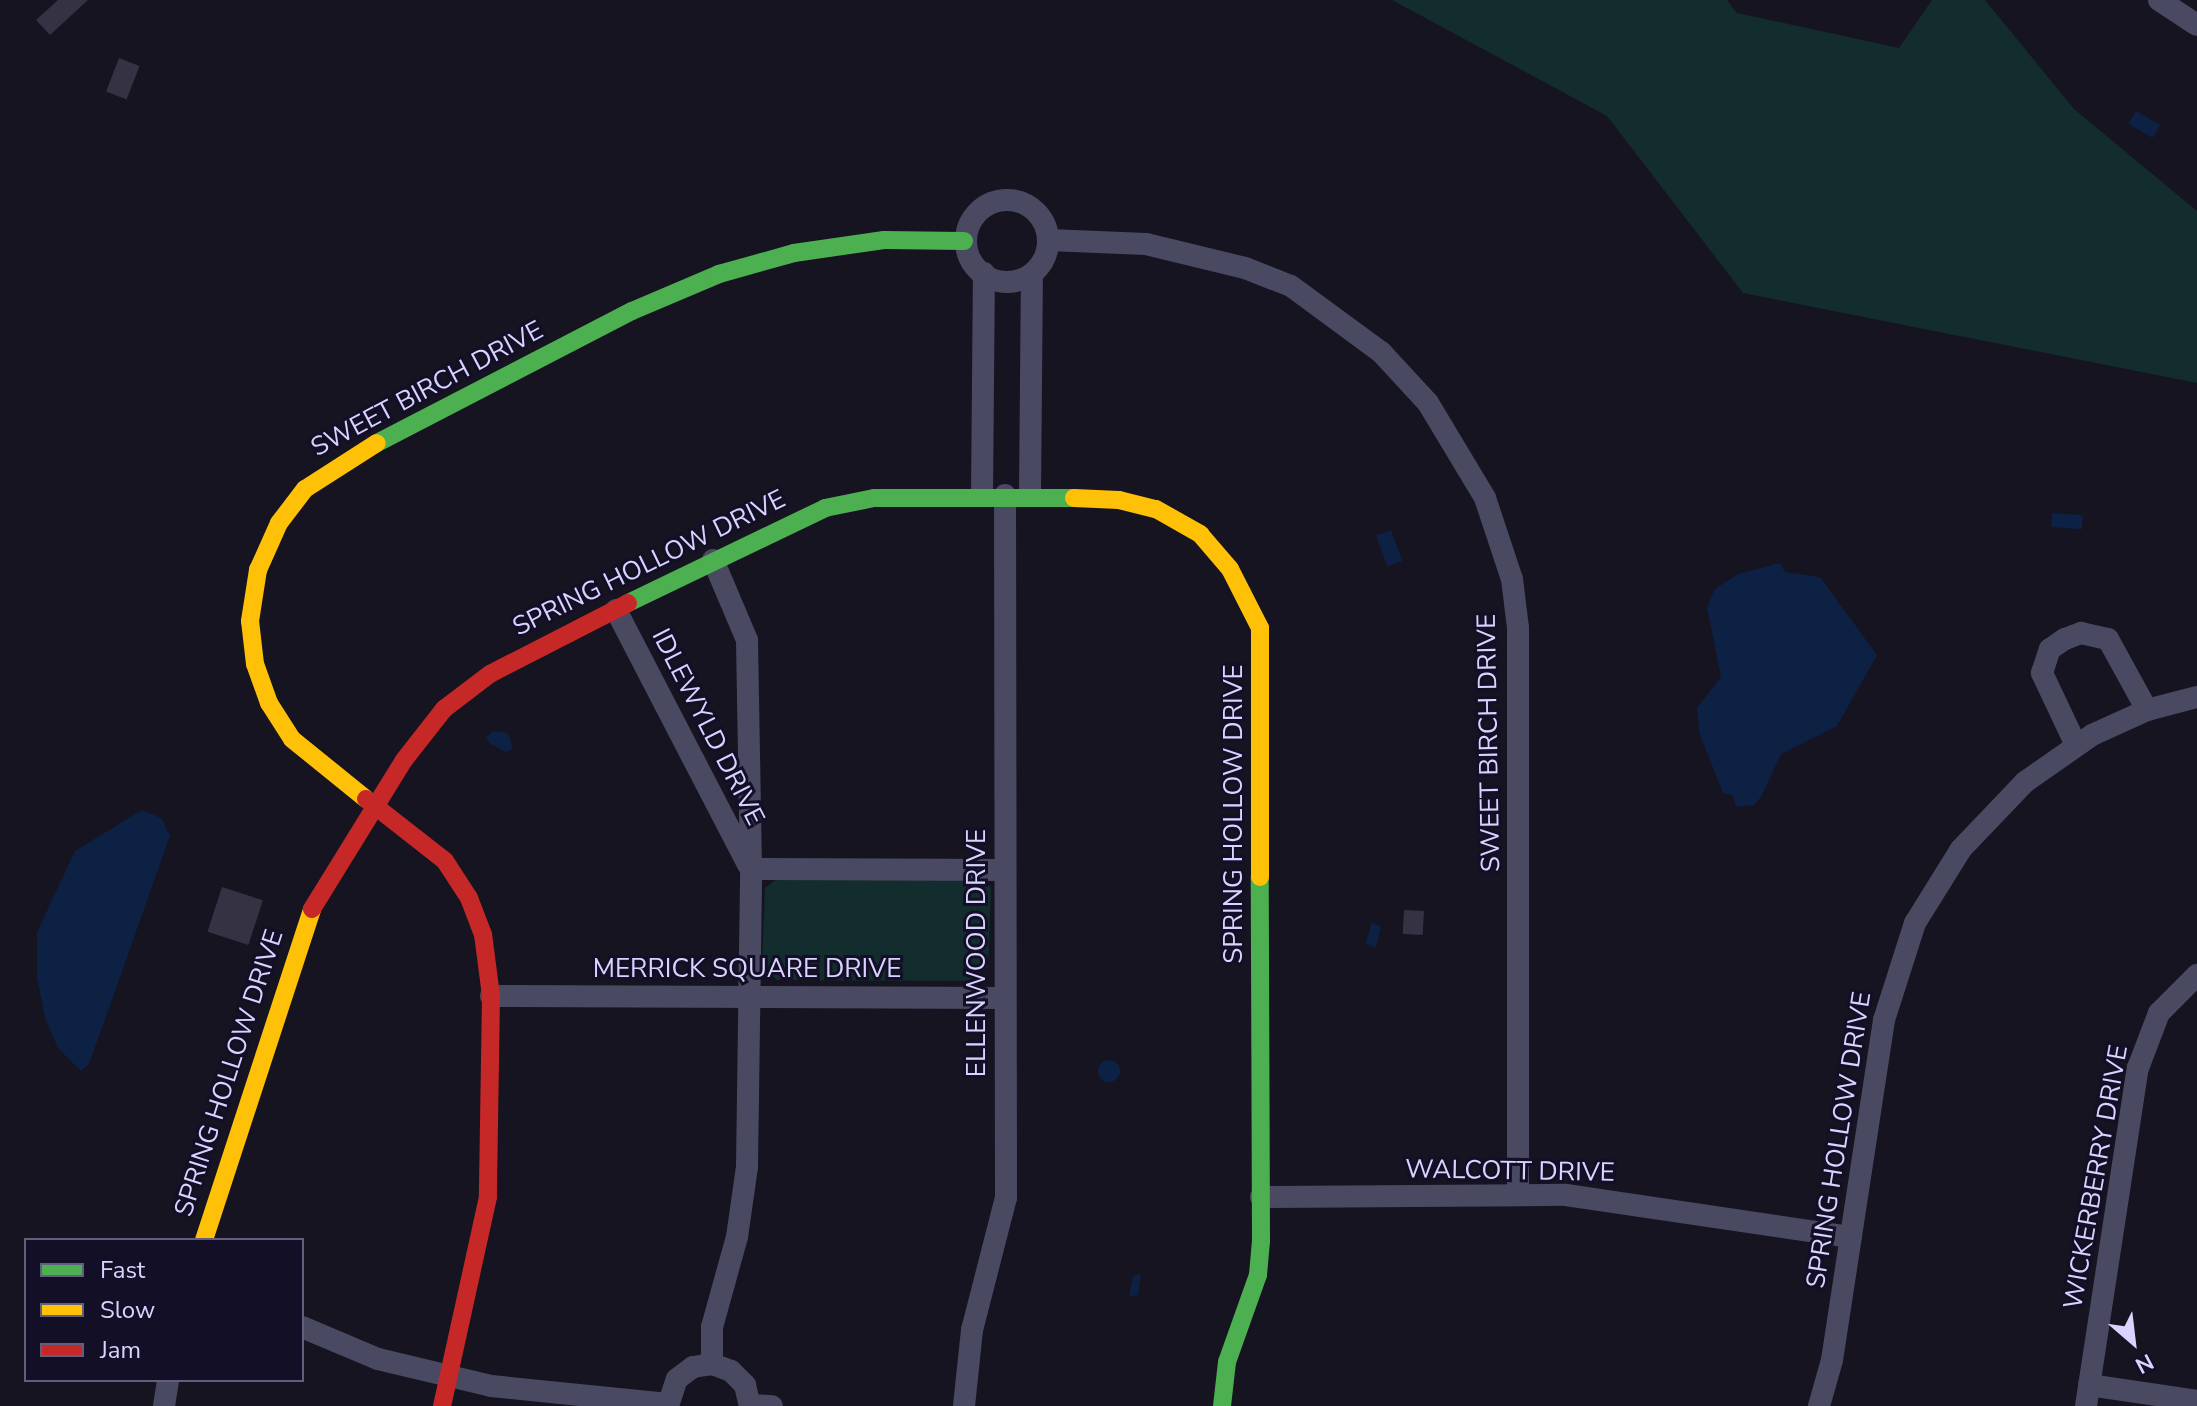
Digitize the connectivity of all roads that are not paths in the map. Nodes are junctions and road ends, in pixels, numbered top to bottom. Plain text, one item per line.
1 (2159, 0) edge
2 (2197, 25) edge
3 (1049, 240) junction
4 (964, 241) junction
5 (984, 273) junction
6 (1032, 274) junction
7 (982, 495) junction
8 (1005, 495) junction
9 (1030, 495) junction
10 (713, 560) junction
11 (616, 610) junction
12 (2197, 697) edge
13 (2147, 710) junction
14 (2076, 745) junction
15 (373, 805) junction
16 (751, 869) junction
17 (1004, 870) junction
18 (2197, 975) edge
19 (491, 996) junction
20 (747, 997) junction
21 (1003, 998) junction
22 (1518, 1195) junction
23 (1261, 1197) junction
24 (1851, 1237) junction
25 (205, 1238) edge
26 (304, 1328) edge
27 (712, 1364) junction
28 (447, 1376) junction
29 (168, 1382) edge
30 (2087, 1396) edge
31 (2197, 1401) edge
32 (668, 1405) edge
33 (164, 1406) edge
34 (442, 1406) edge
35 (757, 1406) edge
36 (964, 1406) edge
37 (1222, 1406) edge
38 (1819, 1406) edge

1 - 2 street
3 - 4 street
3 - 6 street
3 - 22 street, SWEET BIRCH DRIVE
4 - 5 street
4 - 15 street, SWEET BIRCH DRIVE
5 - 6 street
5 - 7 street
6 - 9 street
7 - 8 street, SPRING HOLLOW DRIVE
7 - 10 street, SPRING HOLLOW DRIVE
8 - 9 street, SPRING HOLLOW DRIVE
8 - 17 street, ELLENWOOD DRIVE
9 - 23 street, SPRING HOLLOW DRIVE
10 - 11 street, SPRING HOLLOW DRIVE
10 - 16 street, IDLEWYLD DRIVE
11 - 15 street, SPRING HOLLOW DRIVE
11 - 16 street, IDLEWYLD DRIVE
12 - 13 street, SPRING HOLLOW DRIVE
13 - 14 street, SPRING HOLLOW DRIVE
13 - 14 street
14 - 24 street, SPRING HOLLOW DRIVE
15 - 19 street, SWEET BIRCH DRIVE
15 - 25 street, SPRING HOLLOW DRIVE
16 - 17 street
16 - 20 street, IDLEWYLD DRIVE
17 - 21 street, ELLENWOOD DRIVE
18 - 30 street, WICKERBERRY DRIVE
19 - 20 street, MERRICK SQUARE DRIVE
19 - 28 street, SWEET BIRCH DRIVE
20 - 21 street, MERRICK SQUARE DRIVE
20 - 27 street, IDLEWYLD DRIVE
21 - 36 street, ELLENWOOD DRIVE
22 - 23 street, WALCOTT DRIVE
22 - 24 street, WALCOTT DRIVE
23 - 37 street, SPRING HOLLOW DRIVE
24 - 38 street, SPRING HOLLOW DRIVE
26 - 28 street
27 - 32 street
27 - 35 street
28 - 32 street
28 - 34 street, SWEET BIRCH DRIVE
29 - 33 street
30 - 31 street

